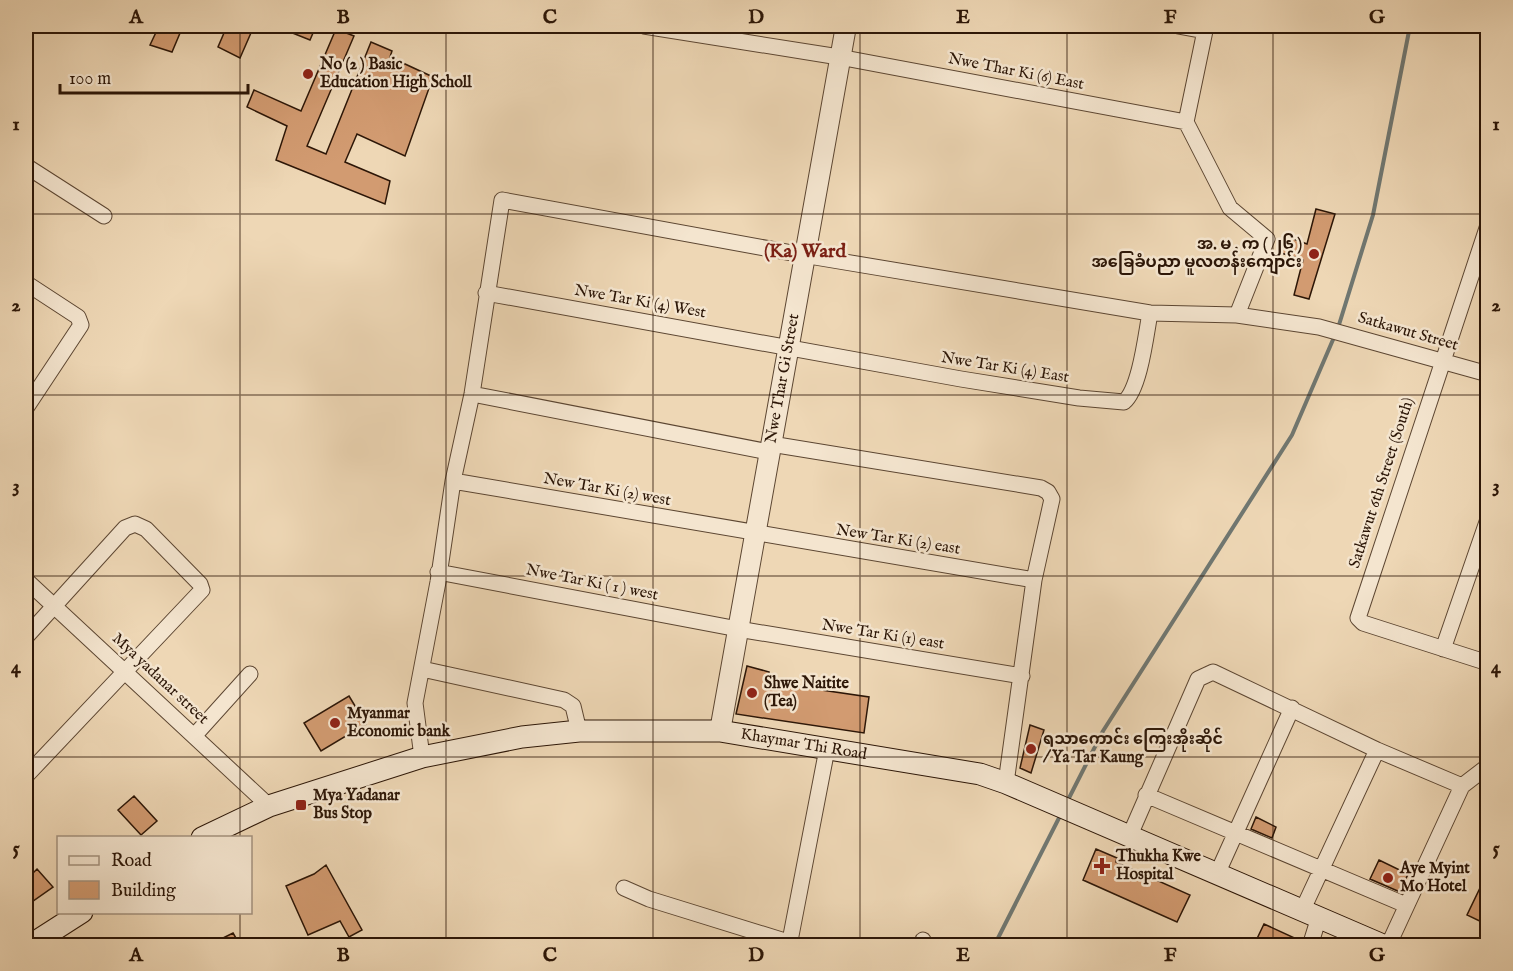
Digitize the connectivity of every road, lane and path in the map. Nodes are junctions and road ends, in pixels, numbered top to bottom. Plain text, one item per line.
1 (644, 26) edge
2 (846, 26) edge
3 (1178, 26) edge
4 (1205, 28) edge
5 (839, 57) junction
6 (1186, 123) junction
7 (26, 166) edge
8 (104, 216) dead end
9 (1488, 225) edge
10 (803, 255) junction
11 (26, 283) edge
12 (486, 293) junction
13 (1150, 313) junction
14 (1237, 315) junction
15 (788, 348) junction
16 (1442, 360) junction
17 (1488, 374) edge
18 (472, 394) junction
19 (26, 408) edge
20 (770, 448) junction
21 (453, 481) junction
22 (1488, 519) edge
23 (755, 534) junction
24 (438, 572) junction
25 (26, 580) edge
26 (1034, 580) junction
27 (55, 606) junction
28 (738, 629) junction
29 (26, 637) edge
30 (1443, 649) junction
31 (1488, 663) edge
32 (422, 669) junction
33 (124, 671) junction
34 (250, 674) dead end
35 (1022, 676) junction
36 (1292, 708) junction
37 (579, 730) junction
38 (720, 731) junction
39 (195, 735) junction
40 (827, 748) junction
41 (1377, 750) junction
42 (422, 757) junction
43 (1488, 766) edge
44 (26, 776) edge
45 (1006, 783) junction
46 (1462, 786) junction
47 (1146, 795) junction
48 (268, 806) junction
49 (1237, 833) junction
50 (1130, 835) junction
51 (204, 836) edge
52 (1322, 868) junction
53 (1218, 872) junction
54 (624, 888) dead end
55 (1406, 905) junction
56 (1311, 913) junction
57 (79, 914) edge
58 (793, 944) edge
59 (29, 945) edge
60 (1310, 945) edge
61 (1386, 945) edge

1 - 5 street, Nwe Thar Ki (6) East
2 - 5 street, Nwe Thar Gi Street
3 - 4 street
4 - 6 street
5 - 6 street, Nwe Thar Ki (6) East
5 - 10 street, Nwe Thar Gi Street
6 - 14 street
7 - 8 street
9 - 16 street, Satkawut 6th Street (South)
10 - 12 street, Satkawut Street
10 - 13 street, Satkawut Street
10 - 15 street, Nwe Thar Gi Street
11 - 19 street
12 - 15 street, Nwe Tar Ki (4) West
12 - 18 street
13 - 14 street, Satkawut Street
13 - 15 street, Nwe Tar Ki (4) East
14 - 16 street, Satkawut Street
15 - 20 street, Nwe Thar Gi Street
16 - 17 street, Satkawut Street
16 - 30 street, Satkawut 6th Street (South)
18 - 20 street
18 - 21 street
20 - 23 street, Nwe Thar Gi Street
20 - 26 street
21 - 23 street, New Tar Ki (2) west
21 - 24 street
22 - 30 street
23 - 26 street, New Tar Ki (2) east
23 - 28 street, Nwe Thar Gi Street
24 - 28 street, Nwe Tar Ki ( 1 ) west
24 - 32 street
25 - 27 street, Mya yadanar street
26 - 35 street
27 - 29 street
27 - 33 street, Mya yadanar street
27 - 33 street
28 - 35 street, Nwe Tar Ki (1) east
28 - 38 street, Nwe Thar Gi Street
30 - 31 street
32 - 37 street
32 - 42 street
33 - 39 street, Mya yadanar street
33 - 44 street
34 - 39 street
35 - 45 street
36 - 41 street
36 - 47 street
36 - 49 street
37 - 38 main road, Khaymar Thi Road
37 - 42 main road, Khaymar Thi Road
38 - 40 main road, Khaymar Thi Road
39 - 48 street, Mya yadanar street
40 - 45 main road, Khaymar Thi Road
40 - 58 street
41 - 46 street
41 - 52 street
42 - 48 main road, Khaymar Thi Road
43 - 46 street
45 - 50 main road, Khaymar Thi Road
46 - 55 street
47 - 49 street
47 - 50 street
48 - 51 main road, Khaymar Thi Road
49 - 52 street
49 - 53 street
50 - 53 main road, Khaymar Thi Road
52 - 55 street
52 - 56 street
53 - 56 main road, Khaymar Thi Road
54 - 58 street
55 - 61 street
56 - 60 street
56 - 61 main road, Khaymar Thi Road
57 - 59 main road

